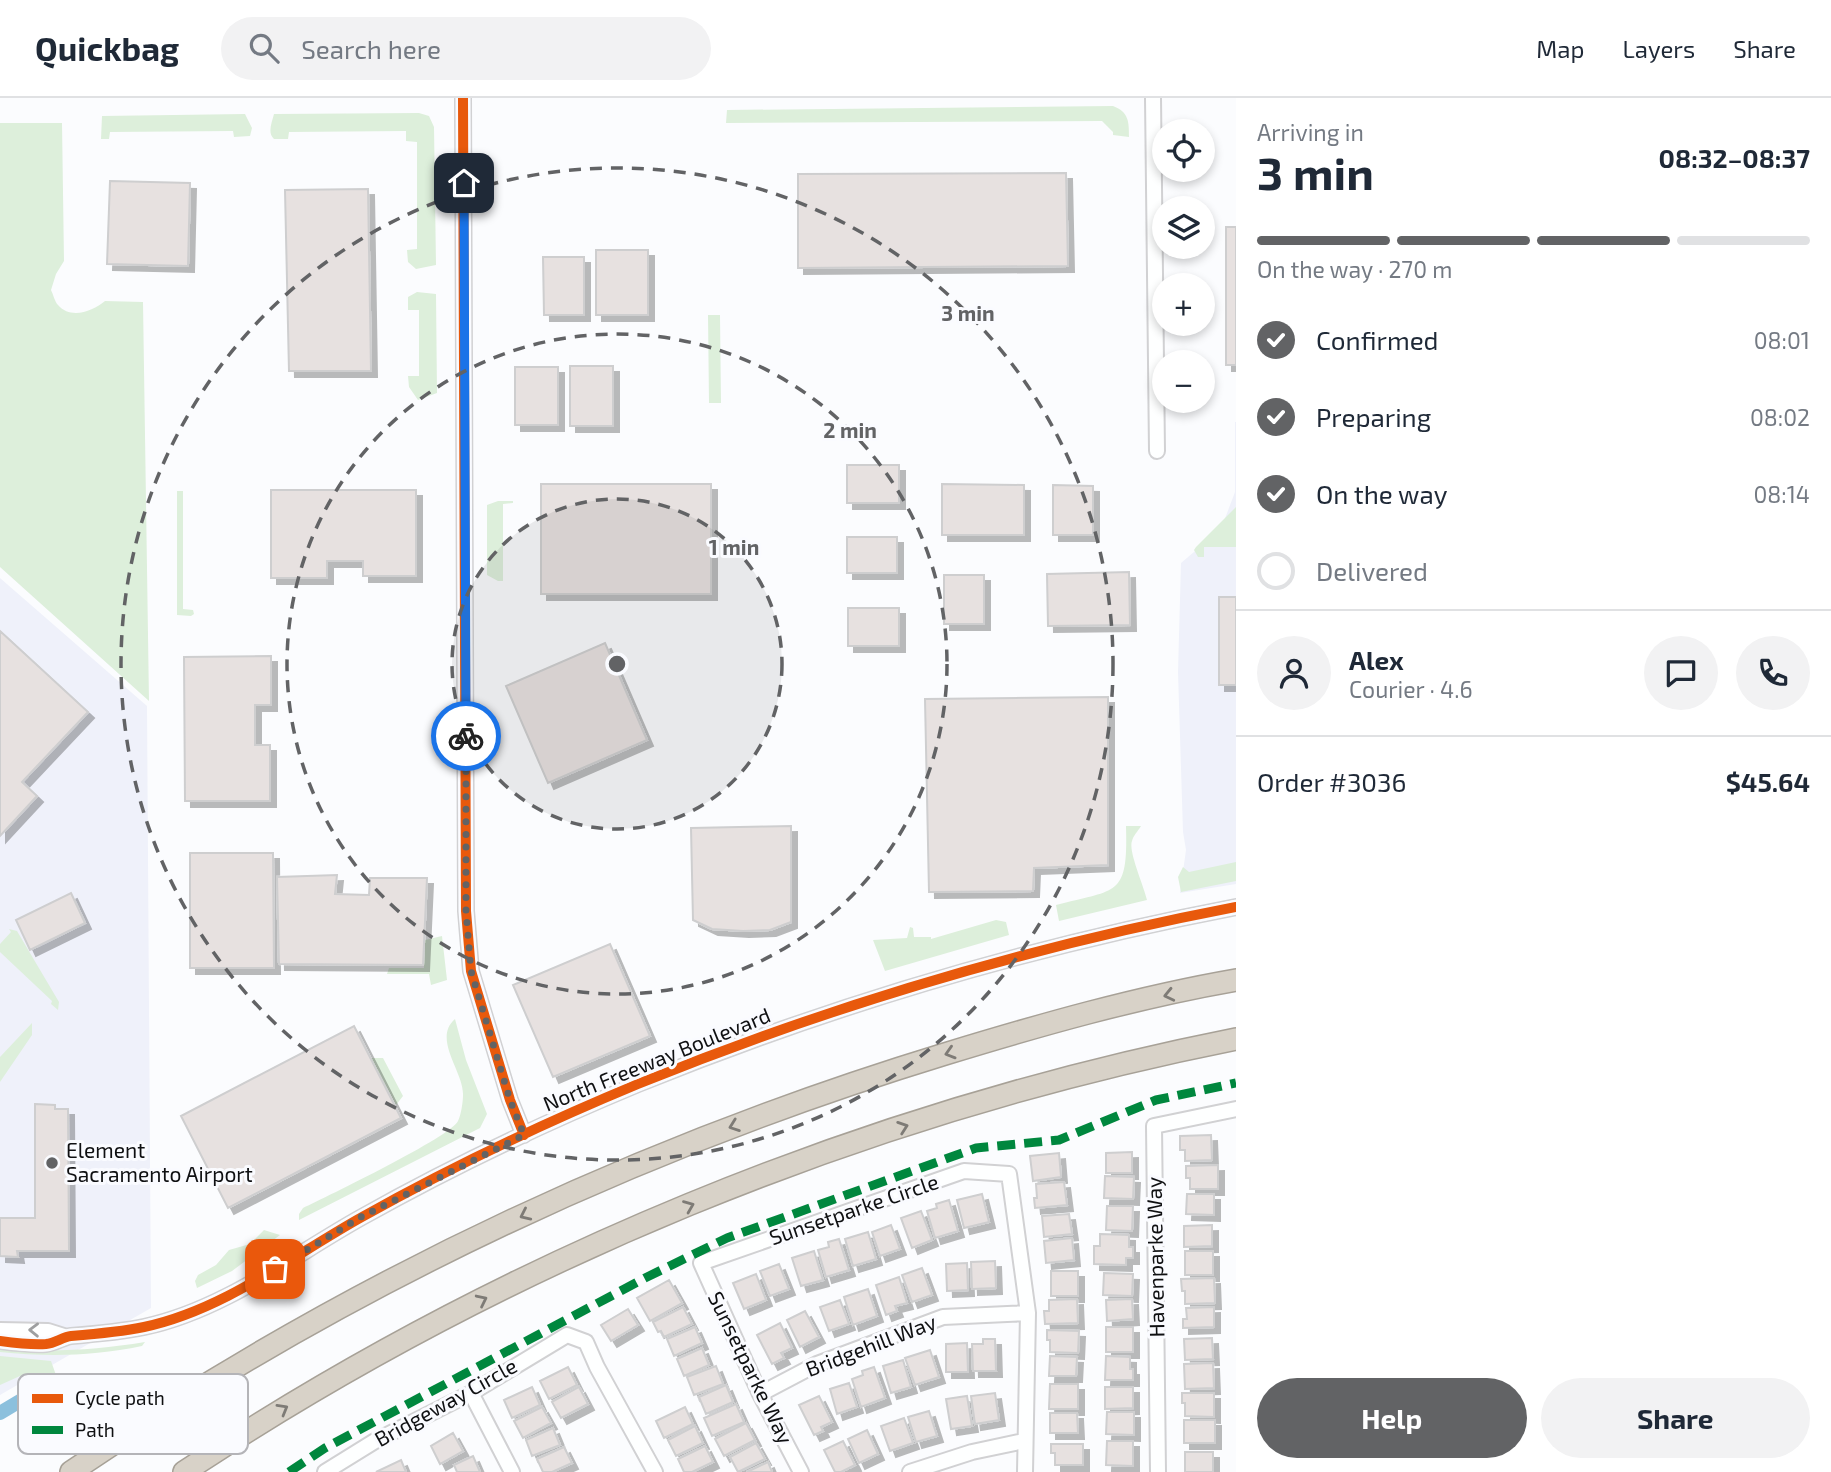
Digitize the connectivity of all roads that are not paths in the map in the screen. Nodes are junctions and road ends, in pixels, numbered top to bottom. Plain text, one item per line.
1 (463, 98) edge
2 (1153, 98) edge
3 (1157, 451) dead end
4 (1236, 907) edge
5 (1236, 980) edge
6 (1236, 1038) edge
7 (1236, 1109) edge
8 (524, 1135) junction
9 (701, 1263) joint
10 (1028, 1313) junction
11 (0, 1330) edge
12 (67, 1337) junction
13 (0, 1341) edge
14 (225, 1374) edge
15 (471, 1393) junction
16 (761, 1394) junction
17 (248, 1430) edge
18 (1024, 1441) junction
19 (98, 1454) edge
20 (211, 1454) edge
21 (71, 1472) edge
22 (184, 1472) edge
23 (325, 1472) edge
24 (512, 1472) edge
25 (654, 1472) edge
26 (801, 1472) edge
27 (910, 1472) edge
28 (1025, 1472) edge
29 (1158, 1472) edge

1 - 8 street
2 - 3 street
4 - 8 street, North Freeway Boulevard
5 -> 14 highway
17 -> 6 highway
7 - 29 street, Havenparke Way
8 - 12 street, North Freeway Boulevard
9 - 10 street, Sunsetparke Circle
9 - 16 street, Sunsetparke Way
10 - 16 street, Bridgehill Way
10 - 18 street
12 -> 11 street, North Freeway Boulevard
12 - 13 street, North Freeway Boulevard
15 - 23 street, Bridgeway Circle
15 - 24 street
15 - 25 street, Bridgeway Circle
16 - 26 street, Sunsetparke Way
18 - 27 street
18 - 28 street
19 -> 21 highway
22 -> 20 highway

